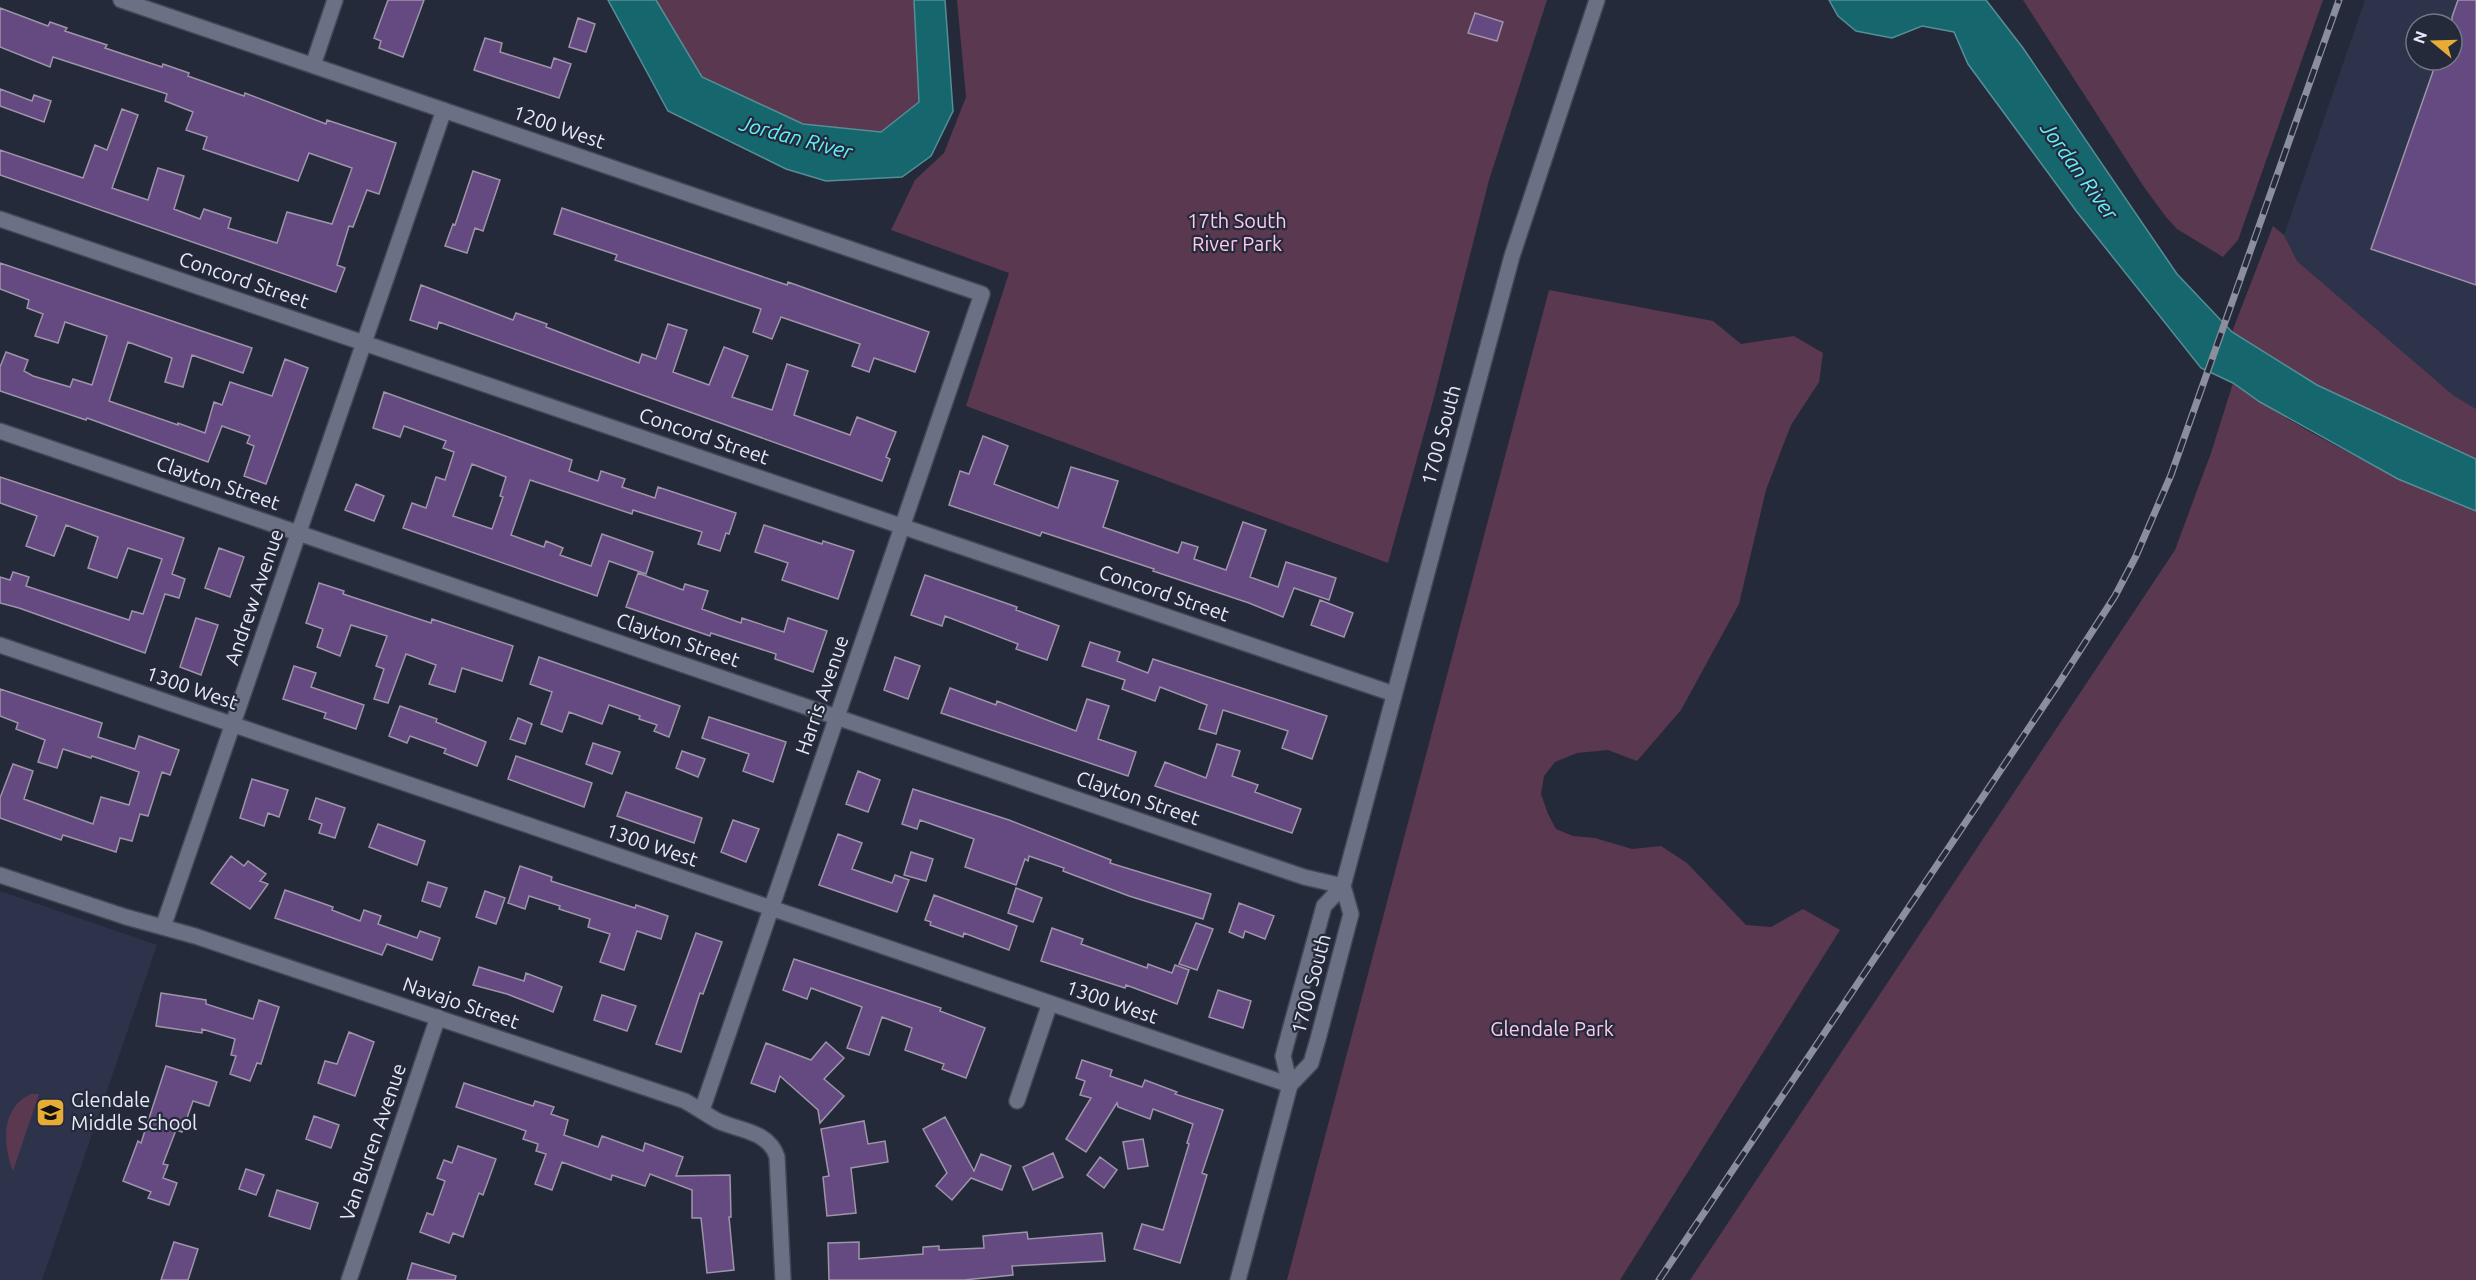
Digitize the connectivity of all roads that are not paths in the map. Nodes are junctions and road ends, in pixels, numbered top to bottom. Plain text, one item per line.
1 (121, 0) edge
2 (335, 0) edge
3 (1597, 0) edge
4 (313, 65) junction
5 (444, 110) junction
6 (0, 219) edge
7 (982, 294) joint
8 (364, 343) junction
9 (0, 431) edge
10 (903, 526) junction
11 (298, 533) junction
12 (0, 645) edge
13 (1395, 693) junction
14 (837, 717) junction
15 (233, 724) junction
16 (0, 874) edge
17 (1343, 886) junction
18 (771, 908) junction
19 (163, 927) junction
20 (1050, 1003) junction
21 (438, 1017) junction
22 (1290, 1085) junction
23 (1017, 1101) dead end
24 (702, 1110) junction
25 (349, 1280) edge
26 (783, 1280) edge
27 (1239, 1280) edge

1 - 4 street, 1200 West
2 - 4 street
3 - 13 street, 1700 South
4 - 5 street, 1200 West
5 - 7 street, 1200 West
5 - 8 street, Andrew Avenue
6 - 8 street, Concord Street
7 - 10 street, Harris Avenue
8 - 10 street, Concord Street
8 - 11 street, Andrew Avenue
9 - 11 street, Clayton Street
10 - 13 street, Concord Street
10 - 14 street, Harris Avenue
11 - 14 street, Clayton Street
11 - 15 street, Andrew Avenue
12 - 15 street, 1300 West
13 - 17 street, 1700 South
14 - 17 street, Clayton Street
14 - 18 street, Harris Avenue
15 - 18 street, 1300 West
15 - 19 street, Andrew Avenue
16 - 19 street, Navajo Street
17 - 22 street, 1700 South
17 - 22 street, 1700 South
18 - 20 street, 1300 West
18 - 24 street, Harris Avenue
19 - 21 street, Navajo Street
20 - 22 street, 1300 West
20 - 23 street
21 - 24 street, Navajo Street
21 - 25 street, Van Buren Avenue
22 - 27 street, 1700 South
24 - 26 street, Navajo Street

